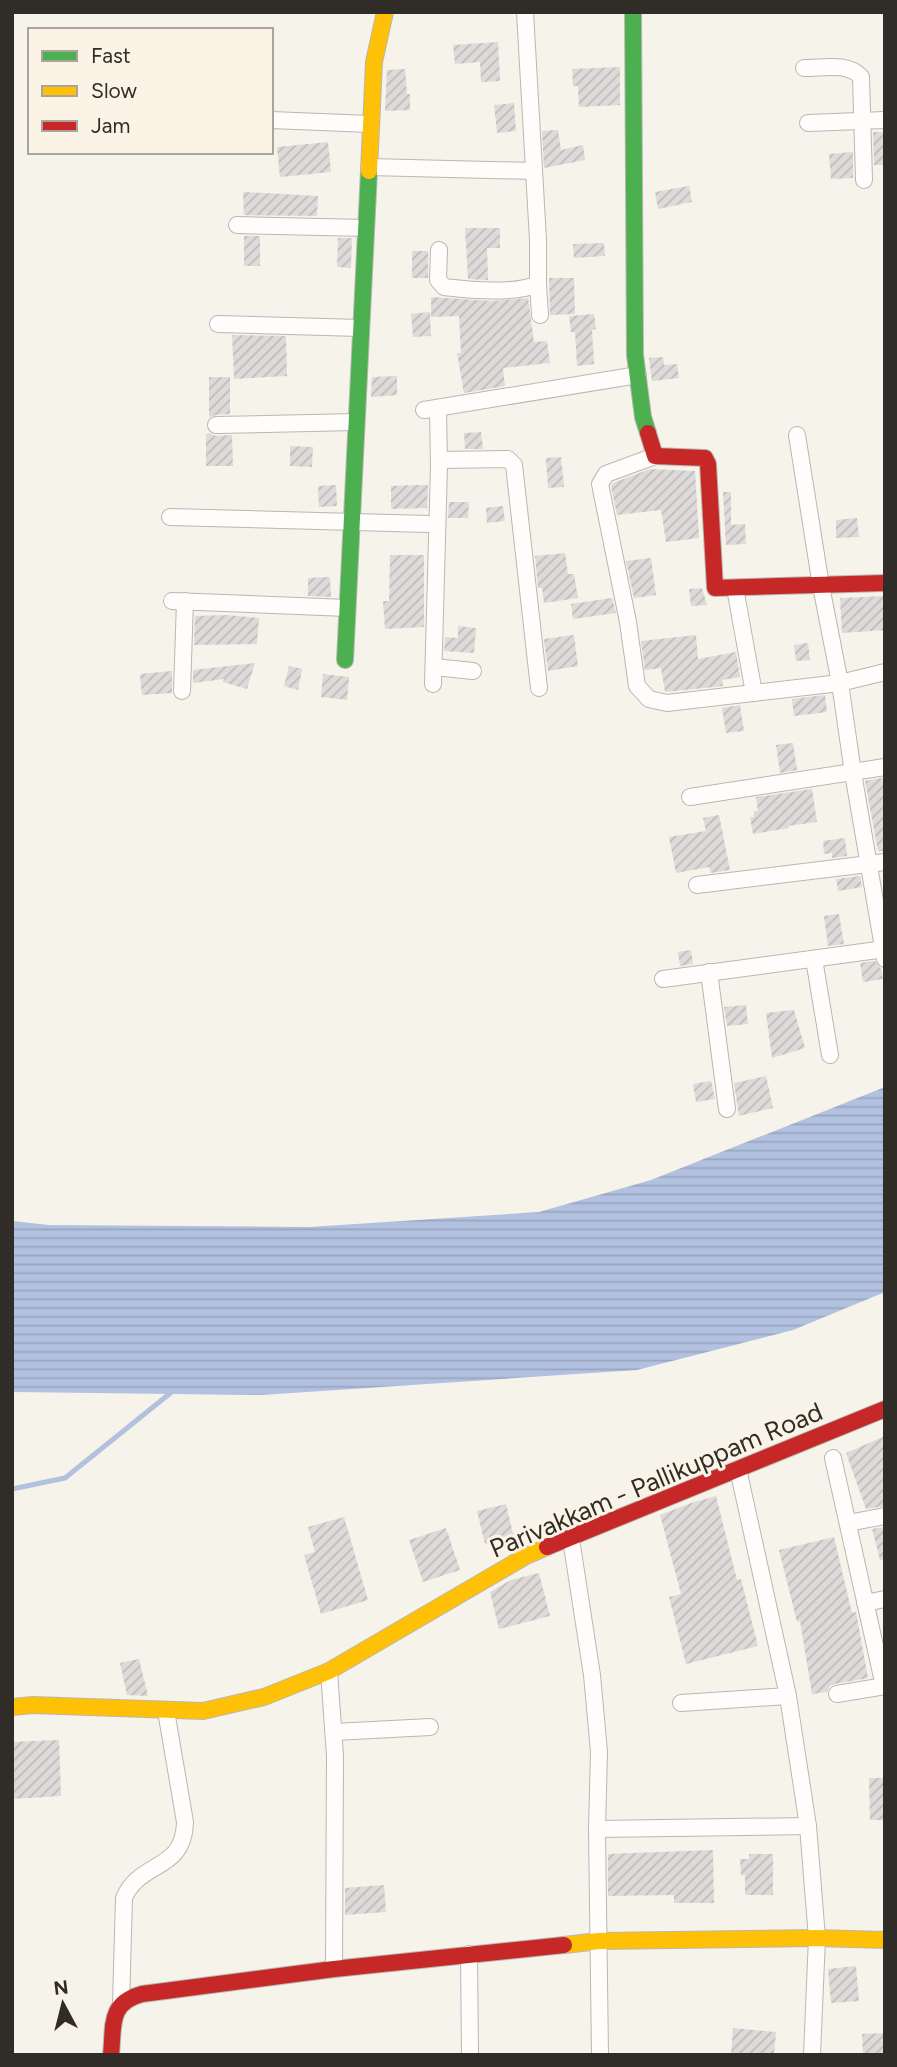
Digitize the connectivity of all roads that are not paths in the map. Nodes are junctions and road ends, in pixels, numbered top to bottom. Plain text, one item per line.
1 (385, 12) edge
2 (525, 12) edge
3 (634, 12) edge
4 (804, 68) dead end
5 (273, 120) edge
6 (885, 120) edge
7 (863, 121) junction
8 (808, 122) dead end
9 (370, 124) junction
10 (369, 167) junction
11 (534, 171) junction
12 (864, 180) dead end
13 (237, 225) dead end
14 (366, 228) junction
15 (439, 250) dead end
16 (538, 284) junction
17 (540, 315) dead end
18 (218, 324) dead end
19 (360, 328) junction
20 (638, 375) junction
21 (356, 422) junction
22 (216, 425) dead end
23 (797, 435) dead end
24 (655, 456) junction
25 (439, 460) junction
26 (170, 517) dead end
27 (351, 521) junction
28 (428, 524) dead end
29 (885, 583) edge
30 (821, 586) junction
31 (735, 588) junction
32 (347, 608) junction
33 (345, 660) dead end
34 (473, 671) dead end
35 (885, 673) edge
36 (840, 682) junction
37 (539, 688) dead end
38 (182, 691) dead end
39 (754, 693) junction
40 (885, 767) edge
41 (853, 773) junction
42 (690, 797) dead end
43 (877, 863) edge
44 (696, 886) dead end
45 (884, 952) edge
46 (814, 958) junction
47 (709, 972) junction
48 (663, 979) dead end
49 (830, 1055) dead end
50 (727, 1109) dead end
51 (885, 1409) edge
52 (833, 1458) dead end
53 (738, 1469) junction
54 (885, 1516) edge
55 (848, 1523) junction
56 (571, 1539) junction
57 (885, 1599) edge
58 (865, 1603) junction
59 (329, 1671) junction
60 (884, 1686) edge
61 (837, 1694) dead end
62 (788, 1696) junction
63 (681, 1703) dead end
64 (12, 1707) edge
65 (166, 1711) junction
66 (430, 1727) dead end
67 (334, 1732) junction
68 (808, 1826) junction
69 (597, 1829) junction
70 (817, 1938) junction
71 (885, 1940) edge
72 (599, 1941) junction
73 (469, 1954) junction
74 (334, 1969) junction
75 (121, 2004) junction
76 (111, 2055) edge
77 (470, 2055) edge
78 (600, 2055) edge
79 (812, 2055) edge

1 - 9 street
2 - 11 street
3 - 20 street
4 - 7 street
5 - 9 street
6 - 7 street
7 - 8 street
7 - 12 street
9 - 10 street
10 - 11 street
10 - 14 street
11 - 16 street
13 - 14 street
14 - 19 street
15 - 16 street
16 - 17 street
18 - 19 street
19 - 21 street
20 - 24 street
20 - 25 street
21 - 22 street
21 - 27 street
23 - 30 street
24 - 31 street
24 - 39 street
25 - 34 street
25 - 37 street
26 - 27 street
27 - 28 street
27 - 32 street
29 - 30 street
30 - 31 street
30 - 36 street
31 - 39 street
32 - 33 street
32 - 38 street
35 - 36 street
36 - 39 street
36 - 41 street
40 - 41 street
41 - 42 street
41 - 43 street
43 - 44 street
43 - 45 street
45 - 46 street
46 - 47 street
46 - 49 street
47 - 48 street
47 - 50 street
51 - 53 street, Parivakkam - Pallikuppam Road
52 - 55 street
53 - 56 street, Parivakkam - Pallikuppam Road
53 - 62 street
54 - 55 street
55 - 58 street
56 - 59 street, Parivakkam - Pallikuppam Road
56 - 69 street
57 - 58 street
58 - 60 street
59 - 65 street, Parivakkam - Pallikuppam Road
59 - 67 street
60 - 61 street
62 - 63 street
62 - 68 street
64 - 65 street, Parivakkam - Pallikuppam Road
65 - 75 street
66 - 67 street
67 - 74 street
68 - 69 street
68 - 70 street
69 - 72 street
70 - 71 street
70 - 72 street
70 - 79 street
72 - 73 street
72 - 78 street
73 - 74 street
73 - 77 street
74 - 75 street
75 - 76 street

